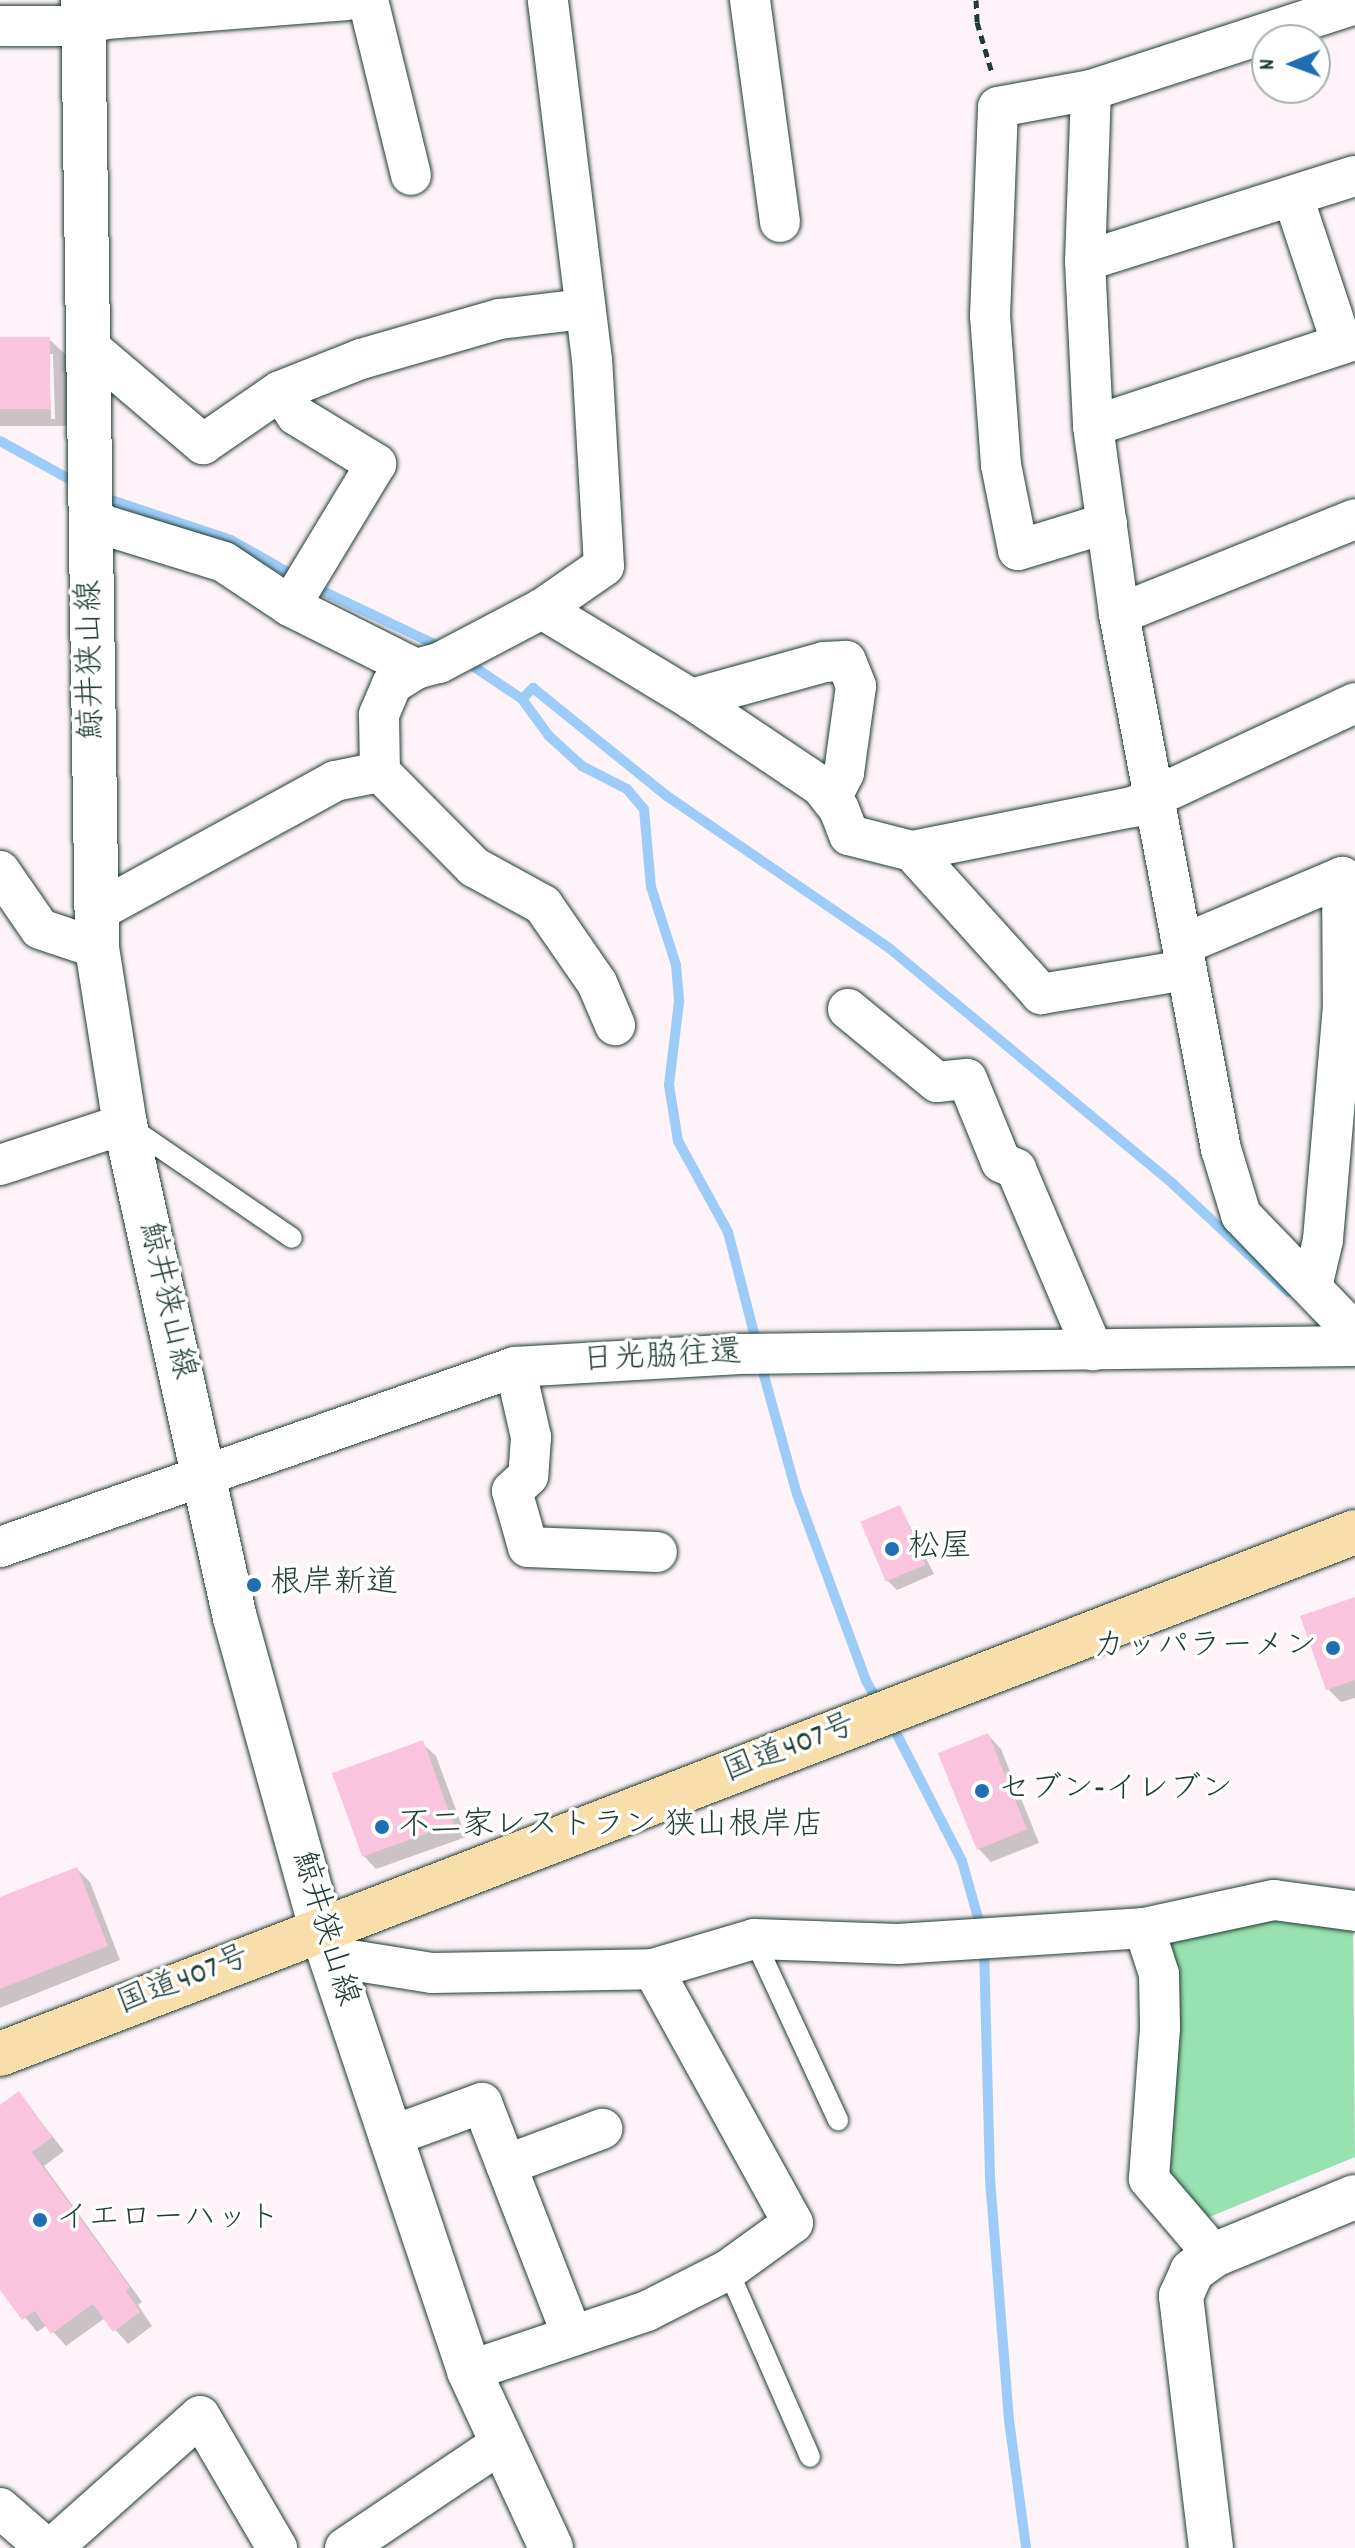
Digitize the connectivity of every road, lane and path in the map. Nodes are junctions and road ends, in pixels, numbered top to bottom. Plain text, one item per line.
1 (347, 0) edge
2 (368, 0) edge
3 (548, 0) edge
4 (750, 0) edge
5 (976, 0) edge
6 (1355, 4) edge
7 (83, 13) edge
8 (0, 26) edge
9 (1091, 90) junction
10 (998, 107) junction
11 (411, 175) dead end
12 (1355, 176) edge
13 (1293, 197) junction
14 (780, 222) dead end
15 (1085, 261) junction
16 (584, 309) junction
17 (1349, 342) edge
18 (89, 347) junction
19 (280, 391) junction
20 (1093, 426) junction
21 (91, 505) junction
22 (1355, 519) edge
23 (1107, 523) junction
24 (292, 602) junction
25 (542, 609) junction
26 (1119, 614) junction
27 (428, 666) junction
28 (691, 699) junction
29 (1355, 703) edge
30 (380, 772) junction
31 (831, 798) junction
32 (1154, 799) junction
33 (912, 851) junction
34 (0, 871) edge
35 (1348, 877) edge
36 (97, 930) junction
37 (1185, 957) junction
38 (848, 1009) dead end
39 (615, 1025) dead end
40 (125, 1124) junction
41 (0, 1165) edge
42 (292, 1238) dead end
43 (1312, 1287) junction
44 (1355, 1333) edge
45 (1355, 1346) edge
46 (1093, 1350) junction
47 (515, 1367) junction
48 (205, 1474) junction
49 (1355, 1532) edge
50 (0, 1547) edge
51 (657, 1552) dead end
52 (1355, 1911) edge
53 (1144, 1928) junction
54 (754, 1939) junction
55 (326, 1942) junction
56 (653, 1969) junction
57 (0, 2054) edge
58 (838, 2120) dead end
59 (602, 2129) dead end
60 (389, 2137) junction
61 (506, 2165) junction
62 (1355, 2197) edge
63 (1214, 2255) junction
64 (728, 2270) junction
65 (571, 2333) junction
66 (469, 2371) junction
67 (500, 2444) junction
68 (810, 2457) dead end
69 (3, 2516) edge
70 (46, 2548) edge
71 (52, 2548) edge
72 (277, 2548) edge
73 (345, 2548) edge
74 (551, 2548) edge
75 (1211, 2548) edge

1 - 7 street
2 - 11 street
3 - 16 street
4 - 14 street
5 - 10 path
6 - 9 street
7 - 8 street
7 - 18 main road, 鯨井狭山線
9 - 10 street
9 - 15 street
10 - 23 street
12 - 13 street
13 - 15 street
13 - 17 street
15 - 20 street
16 - 19 street
16 - 25 street
17 - 20 street
18 - 19 street
18 - 21 main road, 鯨井狭山線
19 - 24 street
20 - 23 street
21 - 24 street
21 - 36 main road, 鯨井狭山線
22 - 26 street
23 - 26 street
24 - 27 street
25 - 27 street
25 - 28 street
26 - 32 street
27 - 30 street
28 - 31 street
28 - 31 street
29 - 32 street
30 - 36 street
30 - 39 street
31 - 33 street
32 - 33 street
32 - 37 street
33 - 37 street
34 - 36 street
35 - 37 street
35 - 43 street
36 - 40 main road, 鯨井狭山線
37 - 43 street
38 - 46 street
40 - 41 street
40 - 42 lane
40 - 48 main road, 鯨井狭山線
43 - 44 street
45 - 46 street, 日光脇往還
46 - 47 street, 日光脇往還
47 - 48 street, 日光脇往還
47 - 51 street
48 - 50 street, 日光脇往還
48 - 55 main road, 鯨井狭山線
49 - 55 highway, 国道407号
52 - 53 street
53 - 54 street
53 - 63 street
54 - 56 street
54 - 58 lane
55 - 56 street
55 - 57 highway, 国道407号
55 - 60 main road, 鯨井狭山線
56 - 64 street
59 - 61 street
60 - 61 street
60 - 66 main road, 鯨井狭山線
61 - 65 street
62 - 63 main road
63 - 75 main road
64 - 65 street
64 - 68 lane
65 - 66 street
66 - 67 main road, 鯨井狭山線
67 - 73 street
67 - 74 main road, 鯨井狭山線
69 - 70 street
71 - 72 street

